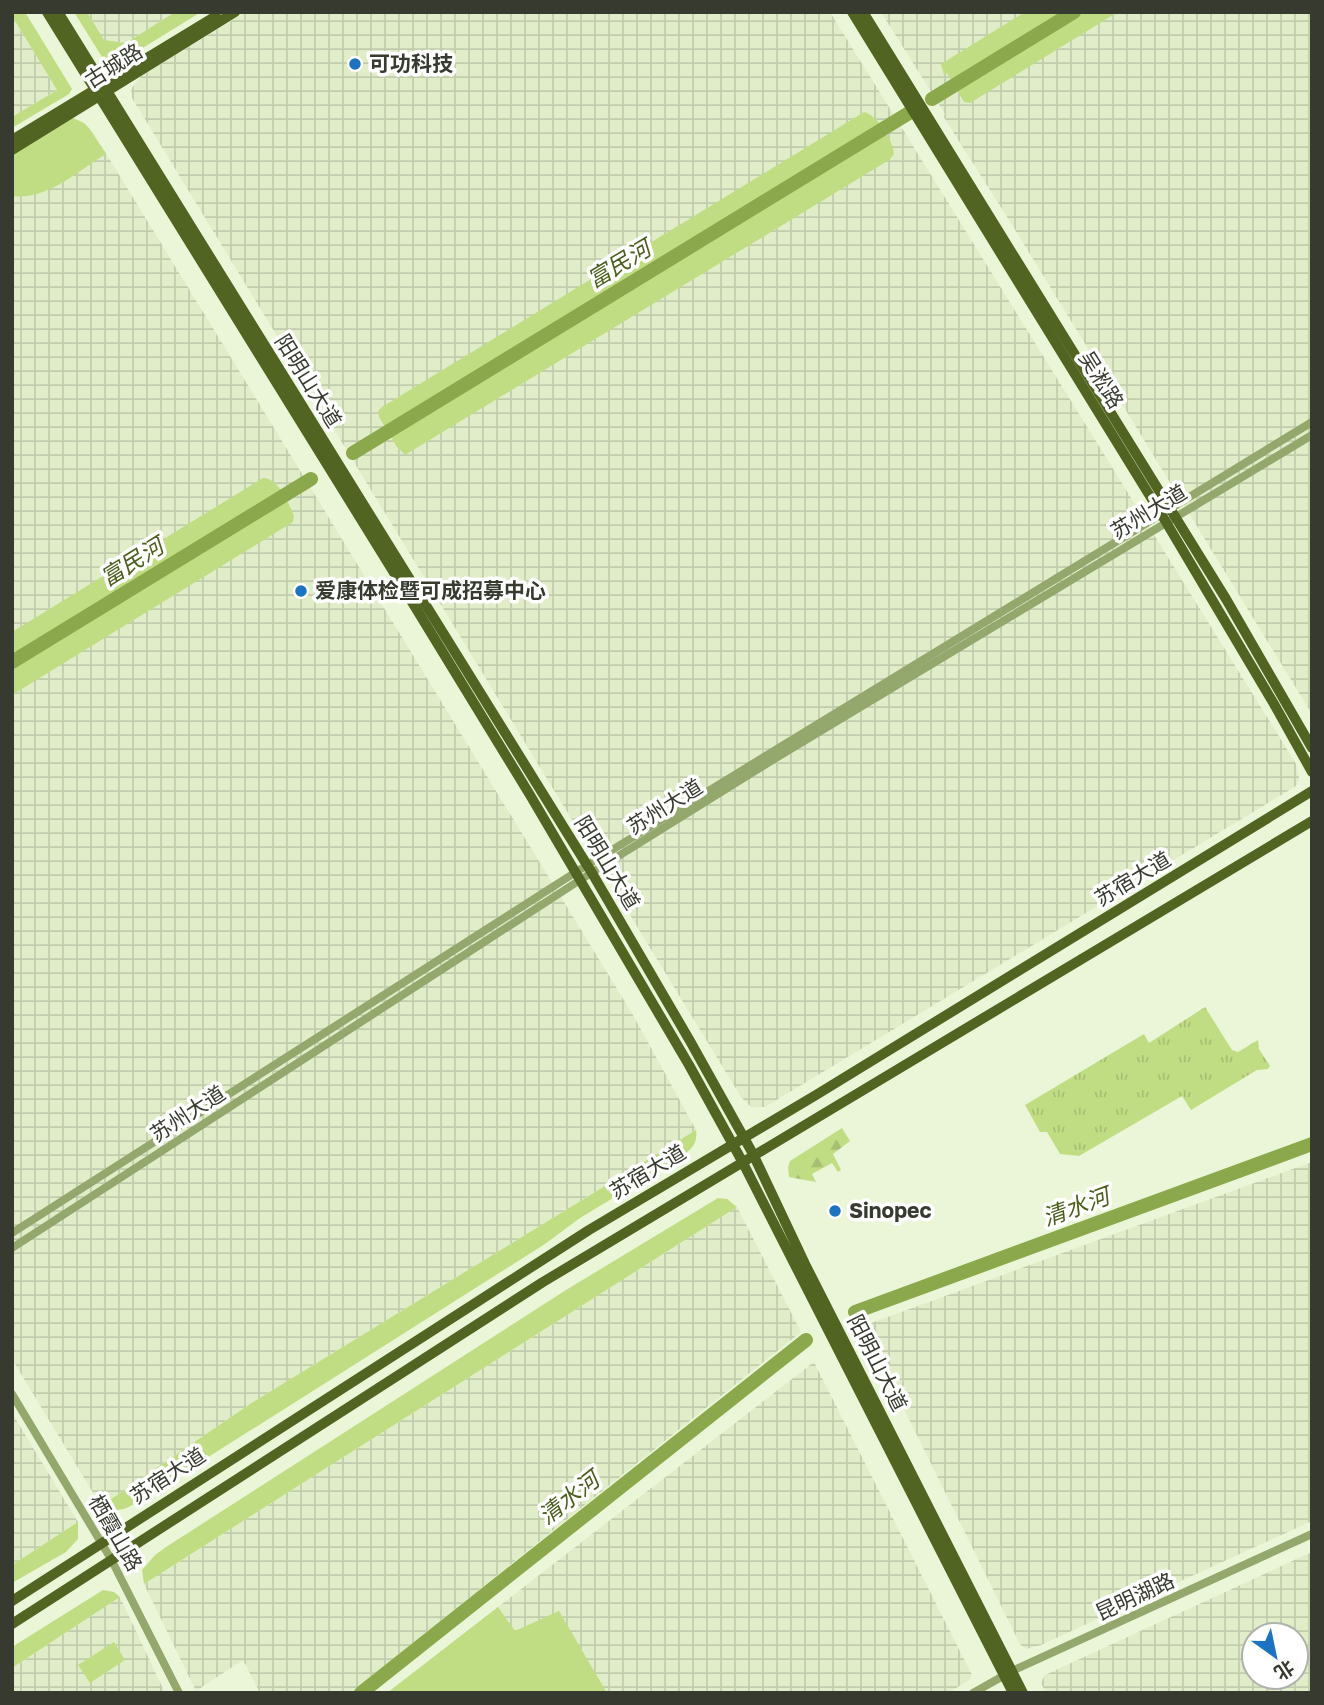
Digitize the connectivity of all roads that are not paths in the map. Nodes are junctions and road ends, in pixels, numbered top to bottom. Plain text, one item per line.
1 (47, 12) edge
2 (58, 12) edge
3 (221, 12) edge
4 (235, 12) edge
5 (852, 12) edge
6 (863, 12) edge
7 (102, 91) junction
8 (12, 140) edge
9 (12, 150) edge
10 (1312, 422) edge
11 (1312, 435) edge
12 (1167, 515) junction
13 (1312, 748) edge
14 (1312, 772) edge
15 (1312, 791) edge
16 (1312, 821) edge
17 (589, 869) junction
18 (578, 876) junction
19 (744, 1137) junction
20 (733, 1144) junction
21 (753, 1154) junction
22 (742, 1161) junction
23 (12, 1233) edge
24 (12, 1248) edge
25 (12, 1394) edge
26 (1312, 1534) edge
27 (101, 1542) junction
28 (111, 1559) junction
29 (12, 1601) edge
30 (12, 1624) edge
31 (1008, 1673) junction
32 (179, 1693) edge
33 (974, 1693) edge
34 (1013, 1693) edge
35 (1023, 1693) edge

1 - 7 main road
2 - 7 main road
3 - 7 main road, 古城路
4 - 7 main road, 古城路
5 - 12 main road, 吴淞路
6 - 12 main road, 吴淞路
7 - 8 main road, 古城路
7 - 9 main road, 古城路
7 - 17 main road, 阳明山大道
7 - 18 main road, 阳明山大道
10 - 12 street, 苏州大道
11 - 12 street, 苏州大道
12 - 13 main road, 吴淞路
12 - 14 main road, 吴淞路
12 - 17 street, 苏州大道
15 - 19 main road, 苏宿大道
16 - 21 main road, 苏宿大道
17 - 18 street, 苏州大道
17 - 19 main road, 阳明山大道
18 - 20 main road, 阳明山大道
18 - 23 street, 苏州大道
18 - 24 street, 苏州大道
19 - 20 main road, 苏宿大道
19 - 21 main road, 阳明山大道
20 - 22 main road, 阳明山大道
20 - 27 main road, 苏宿大道
21 - 22 main road, 苏宿大道
21 - 31 main road, 阳明山大道
22 - 28 main road, 苏宿大道
22 - 31 main road, 阳明山大道
25 - 27 street, 栖霞山路
26 - 31 street, 昆明湖路
27 - 28 street, 栖霞山路
27 - 29 main road, 苏宿大道
28 - 30 main road, 苏宿大道
28 - 32 street, 栖霞山路
31 - 33 street, 昆明湖路
31 - 34 main road, 阳明山大道
31 - 35 main road, 阳明山大道

